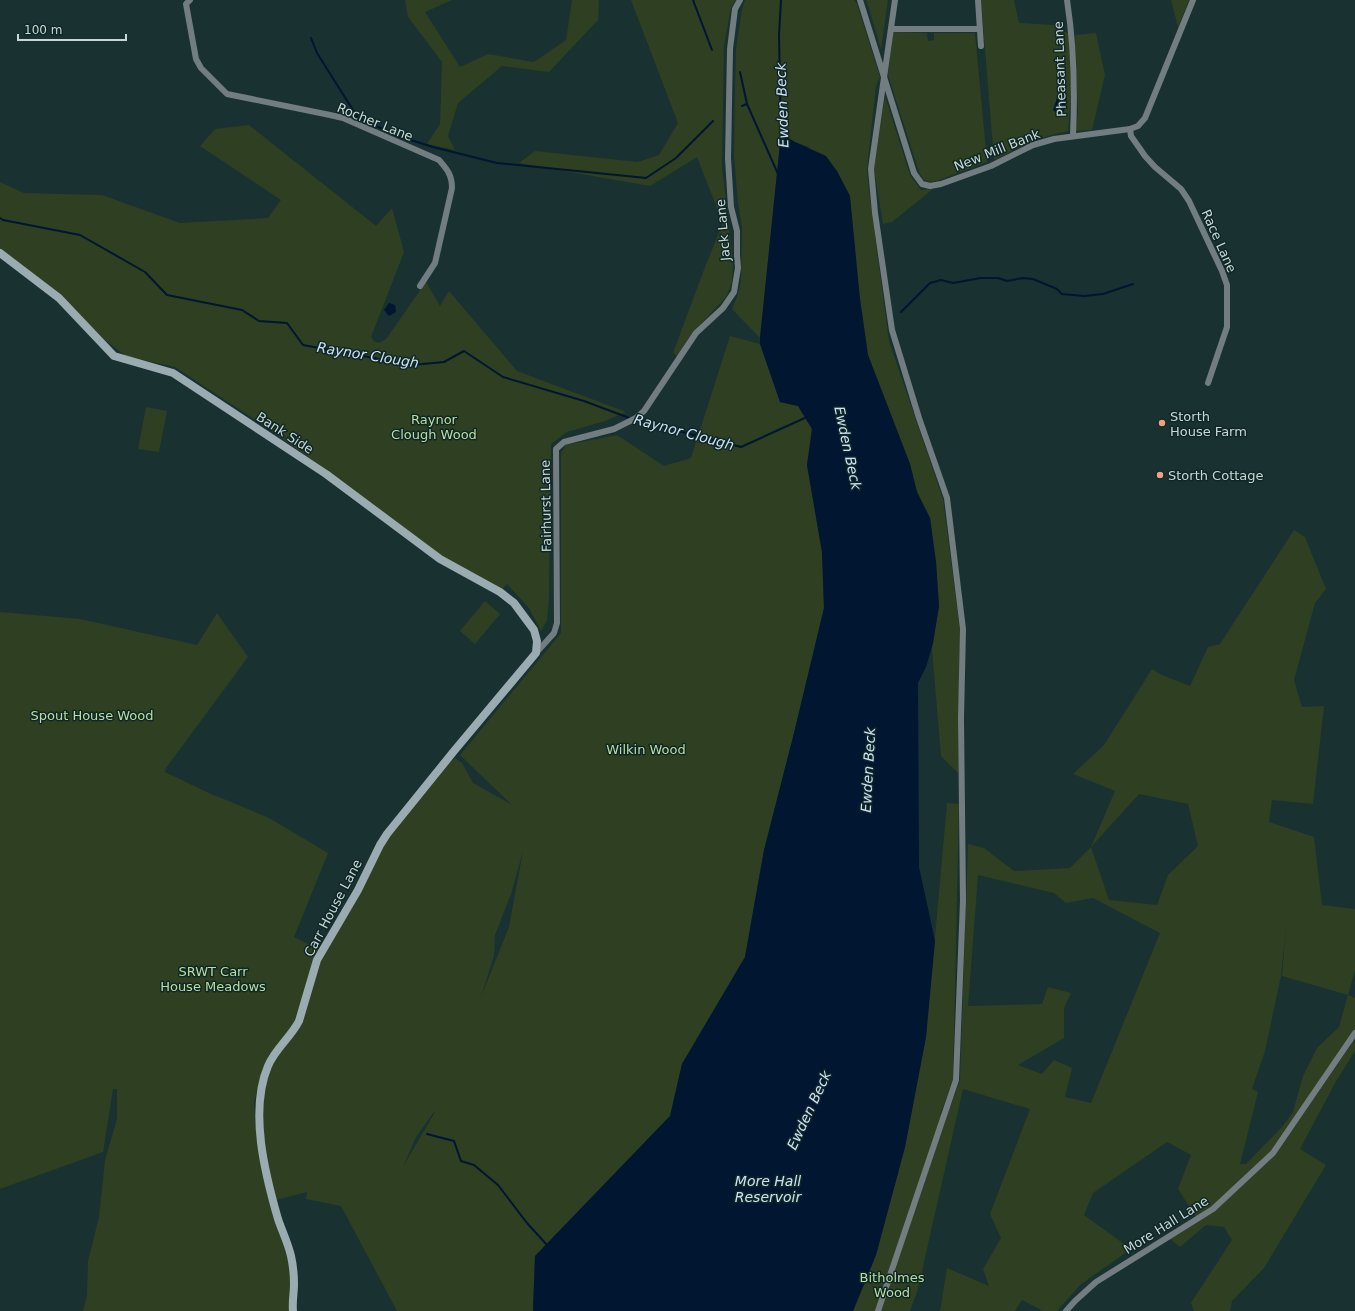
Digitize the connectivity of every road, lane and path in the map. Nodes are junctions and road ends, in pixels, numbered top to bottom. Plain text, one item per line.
1 (190, 0) edge
2 (740, 0) edge
3 (860, 0) edge
4 (895, 0) edge
5 (978, 0) edge
6 (1067, 0) edge
7 (1193, 0) edge
8 (891, 29) junction
9 (979, 29) junction
10 (981, 46) dead end
11 (884, 75) junction
12 (1130, 129) junction
13 (1073, 136) junction
14 (0, 253) edge
15 (420, 286) dead end
16 (1208, 383) dead end
17 (644, 411) joint
18 (536, 653) junction
19 (1355, 1033) edge
20 (293, 1311) edge
21 (878, 1311) edge
22 (1066, 1311) edge

1 - 15 street, Rocher Lane
2 - 17 street, Jack Lane
3 - 11 street, New Mill Bank
4 - 8 street
5 - 9 street
6 - 13 street, Pheasant Lane
7 - 12 street
8 - 9 street
8 - 11 street
9 - 10 street
11 - 13 street, New Mill Bank
11 - 21 street
12 - 13 street, New Mill Bank
12 - 16 street, Race Lane
14 - 18 street, Bank Side
17 - 18 street, Fairhurst Lane
18 - 20 street, Carr House Lane
19 - 22 street, More Hall Lane

